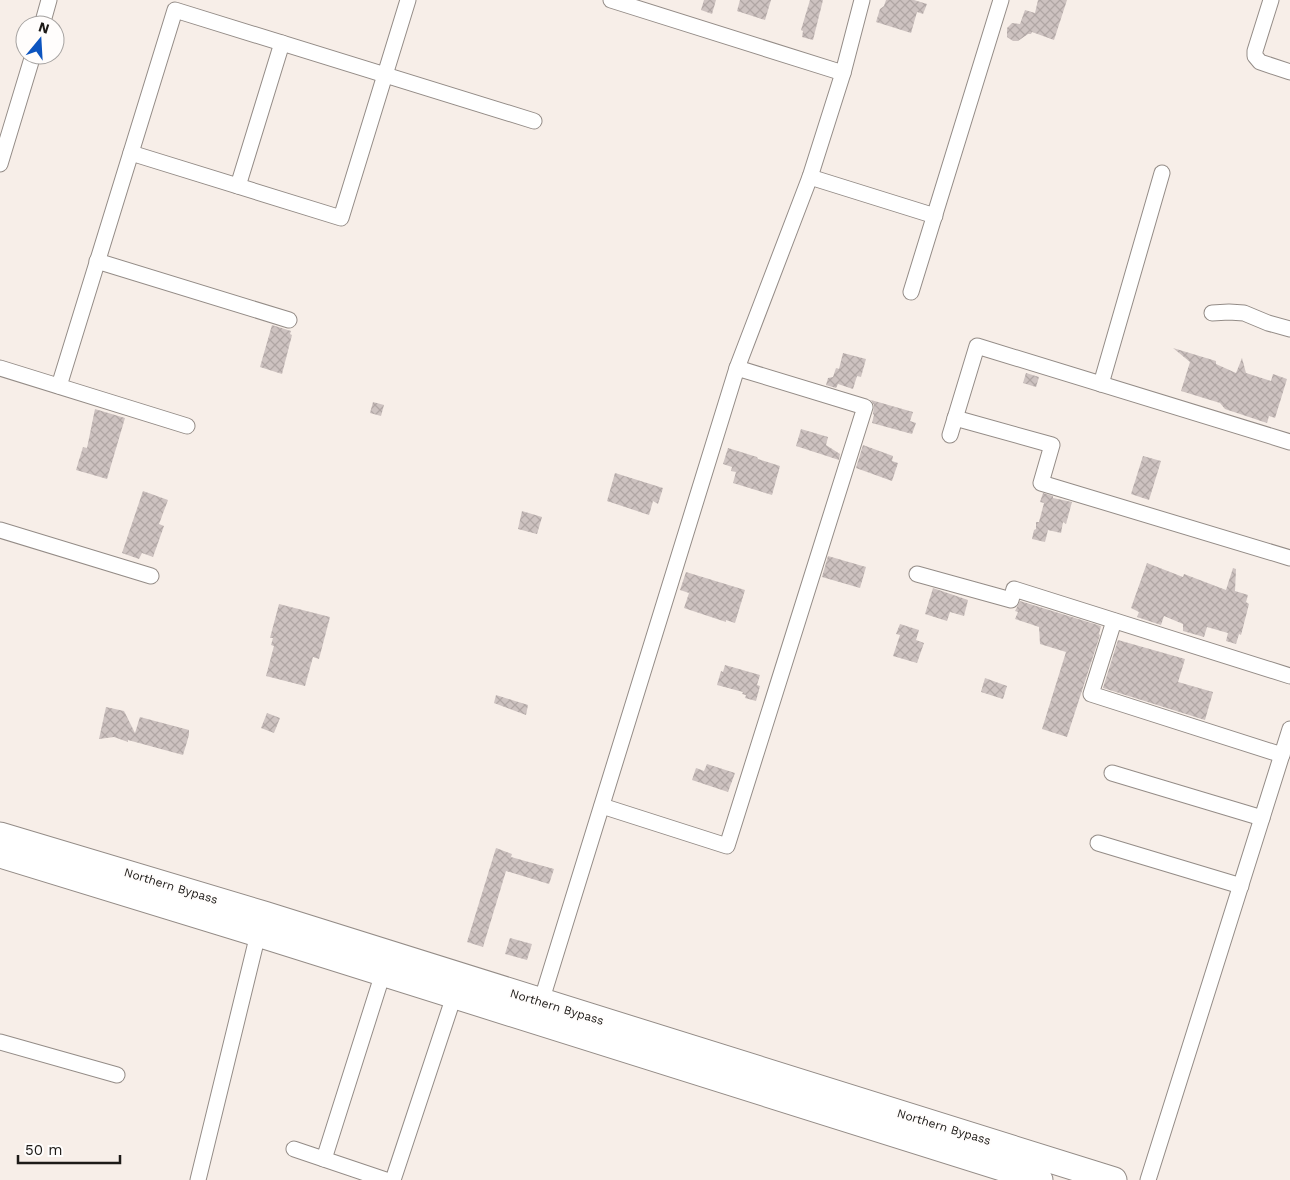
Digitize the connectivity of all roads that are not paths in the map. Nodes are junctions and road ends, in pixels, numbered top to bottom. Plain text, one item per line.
1 (49, 0) edge
2 (408, 0) edge
3 (611, 0) edge
4 (862, 0) edge
5 (1001, 0) edge
6 (1271, 0) edge
7 (45, 15) edge
8 (282, 43) junction
9 (30, 65) edge
10 (843, 72) junction
11 (1290, 72) edge
12 (385, 75) junction
13 (534, 121) dead end
14 (131, 153) junction
15 (0, 164) edge
16 (1162, 173) dead end
17 (810, 177) junction
18 (238, 186) junction
19 (935, 216) junction
20 (98, 261) junction
21 (911, 292) dead end
22 (1212, 313) dead end
23 (289, 320) dead end
24 (1290, 329) edge
25 (0, 368) edge
26 (737, 368) junction
27 (1101, 384) junction
28 (59, 386) junction
29 (955, 418) junction
30 (187, 426) dead end
31 (950, 435) dead end
32 (1290, 442) edge
33 (0, 530) edge
34 (1290, 558) edge
35 (917, 574) dead end
36 (151, 576) dead end
37 (1114, 621) junction
38 (1290, 676) edge
39 (1290, 729) edge
40 (1282, 755) junction
41 (1112, 773) dead end
42 (602, 806) junction
43 (1262, 818) junction
44 (1098, 843) dead end
45 (0, 852) edge
46 (80, 869) junction
47 (1241, 886) junction
48 (258, 934) junction
49 (382, 973) junction
50 (454, 996) junction
51 (541, 1002) junction
52 (0, 1042) edge
53 (117, 1074) dead end
54 (294, 1148) dead end
55 (324, 1159) junction
56 (198, 1180) edge
57 (386, 1180) edge
58 (394, 1180) edge
59 (1040, 1180) edge
60 (1114, 1180) edge
61 (1148, 1180) edge

1 - 7 street
2 - 12 street
3 - 10 street
4 - 10 street
5 - 19 street
6 - 11 street
8 - 12 street
8 - 14 street
8 - 18 street
9 - 15 street
10 - 17 street
12 - 13 street
12 - 18 street
14 - 18 street
14 - 20 street
16 - 27 street
17 - 19 street
17 - 26 street
19 - 21 street
20 - 23 street
20 - 28 street
22 - 24 street
25 - 28 street
26 - 42 street
26 - 42 street
27 - 29 street
27 - 32 street
28 - 30 street
29 - 31 street
29 - 34 street
33 - 36 street
35 - 37 street
37 - 38 street
37 - 40 street
39 - 40 street
40 - 43 street
41 - 43 street
42 - 51 street
43 - 47 street
44 - 47 street
45 - 46 main road, Northern Bypass
46 - 48 main road, Northern Bypass
46 - 51 main road, Northern Bypass
47 - 61 street
48 - 49 main road, Northern Bypass
48 - 56 street
49 - 50 main road, Northern Bypass
49 - 55 street
50 - 58 street
50 - 59 main road, Northern Bypass
51 - 60 main road, Northern Bypass
52 - 53 street
54 - 55 street
55 - 57 street

